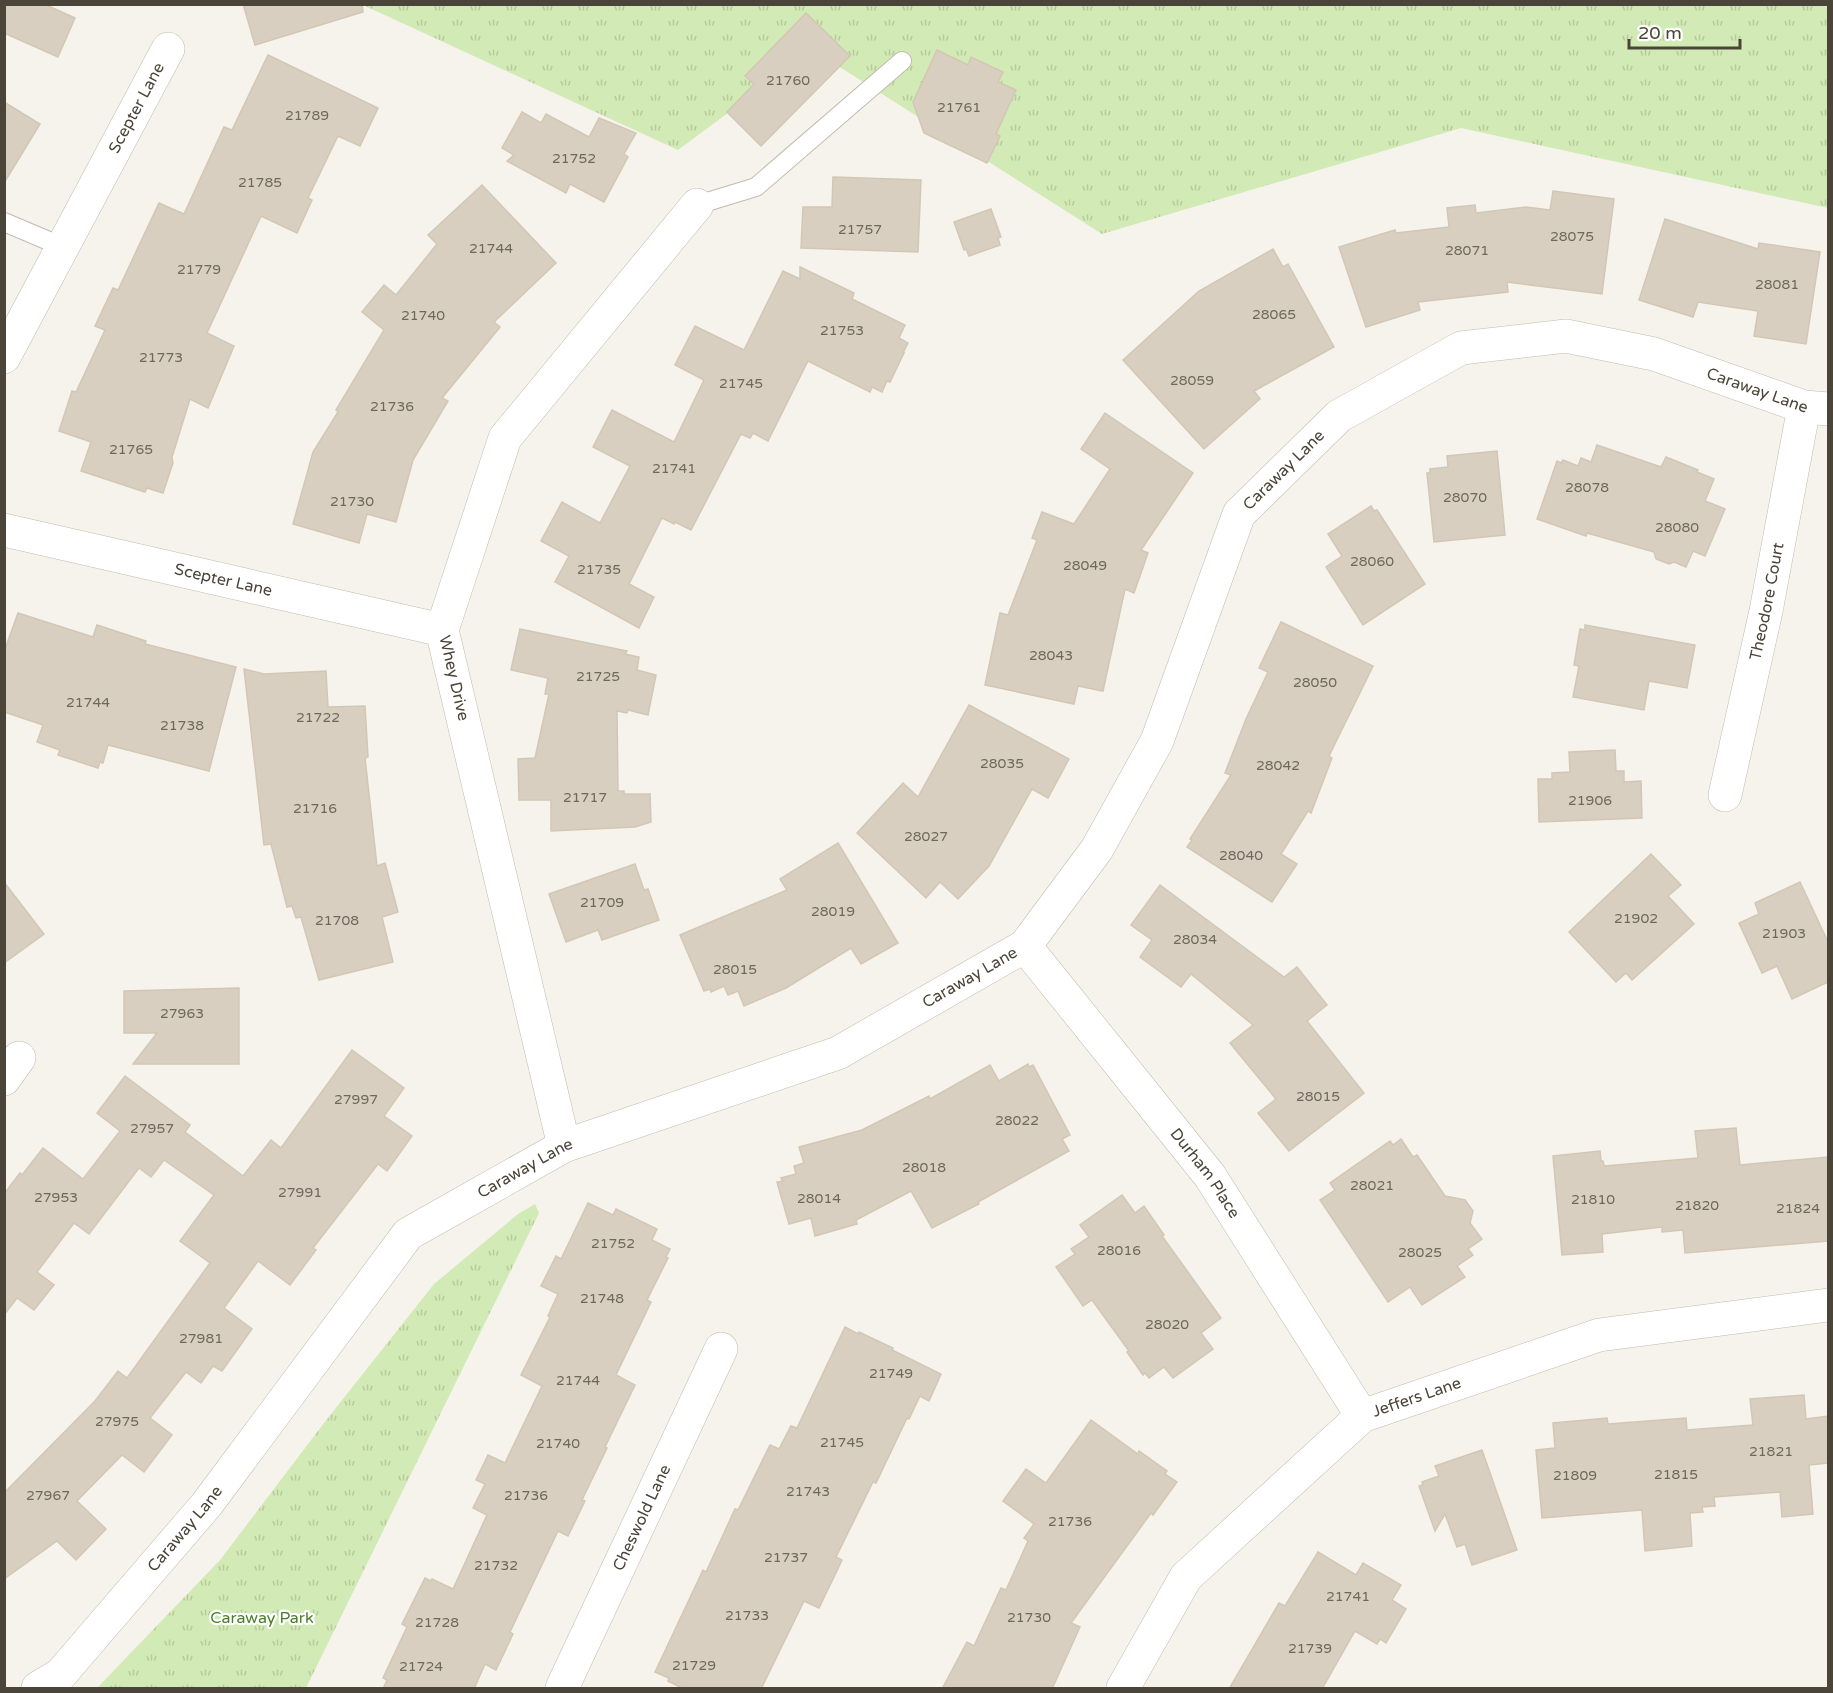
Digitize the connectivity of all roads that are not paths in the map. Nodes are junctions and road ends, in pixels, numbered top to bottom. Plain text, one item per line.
1 (168, 49) dead end
2 (902, 61) dead end
3 (697, 206) joint
4 (4, 222) edge
5 (63, 247) junction
6 (4, 357) edge
7 (1816, 408) edge
8 (4, 530) edge
9 (442, 630) junction
10 (1725, 795) dead end
11 (1025, 946) junction
12 (564, 1146) junction
13 (1828, 1305) edge
14 (721, 1349) dead end
15 (1362, 1416) junction
16 (38, 1689) edge
17 (562, 1689) edge
18 (1123, 1689) edge

1 - 5 street, Scepter Lane
2 - 3 lane
3 - 9 street, Whey Drive
4 - 5 lane
5 - 6 street, Scepter Lane
7 - 10 street, Theodore Court
7 - 11 street, Caraway Lane
8 - 9 street, Scepter Lane
9 - 12 street, Whey Drive
11 - 12 street, Caraway Lane
11 - 15 street, Durham Place
12 - 16 street, Caraway Lane
13 - 15 street, Jeffers Lane
14 - 17 street, Cheswold Lane
15 - 18 street, Jeffers Lane

